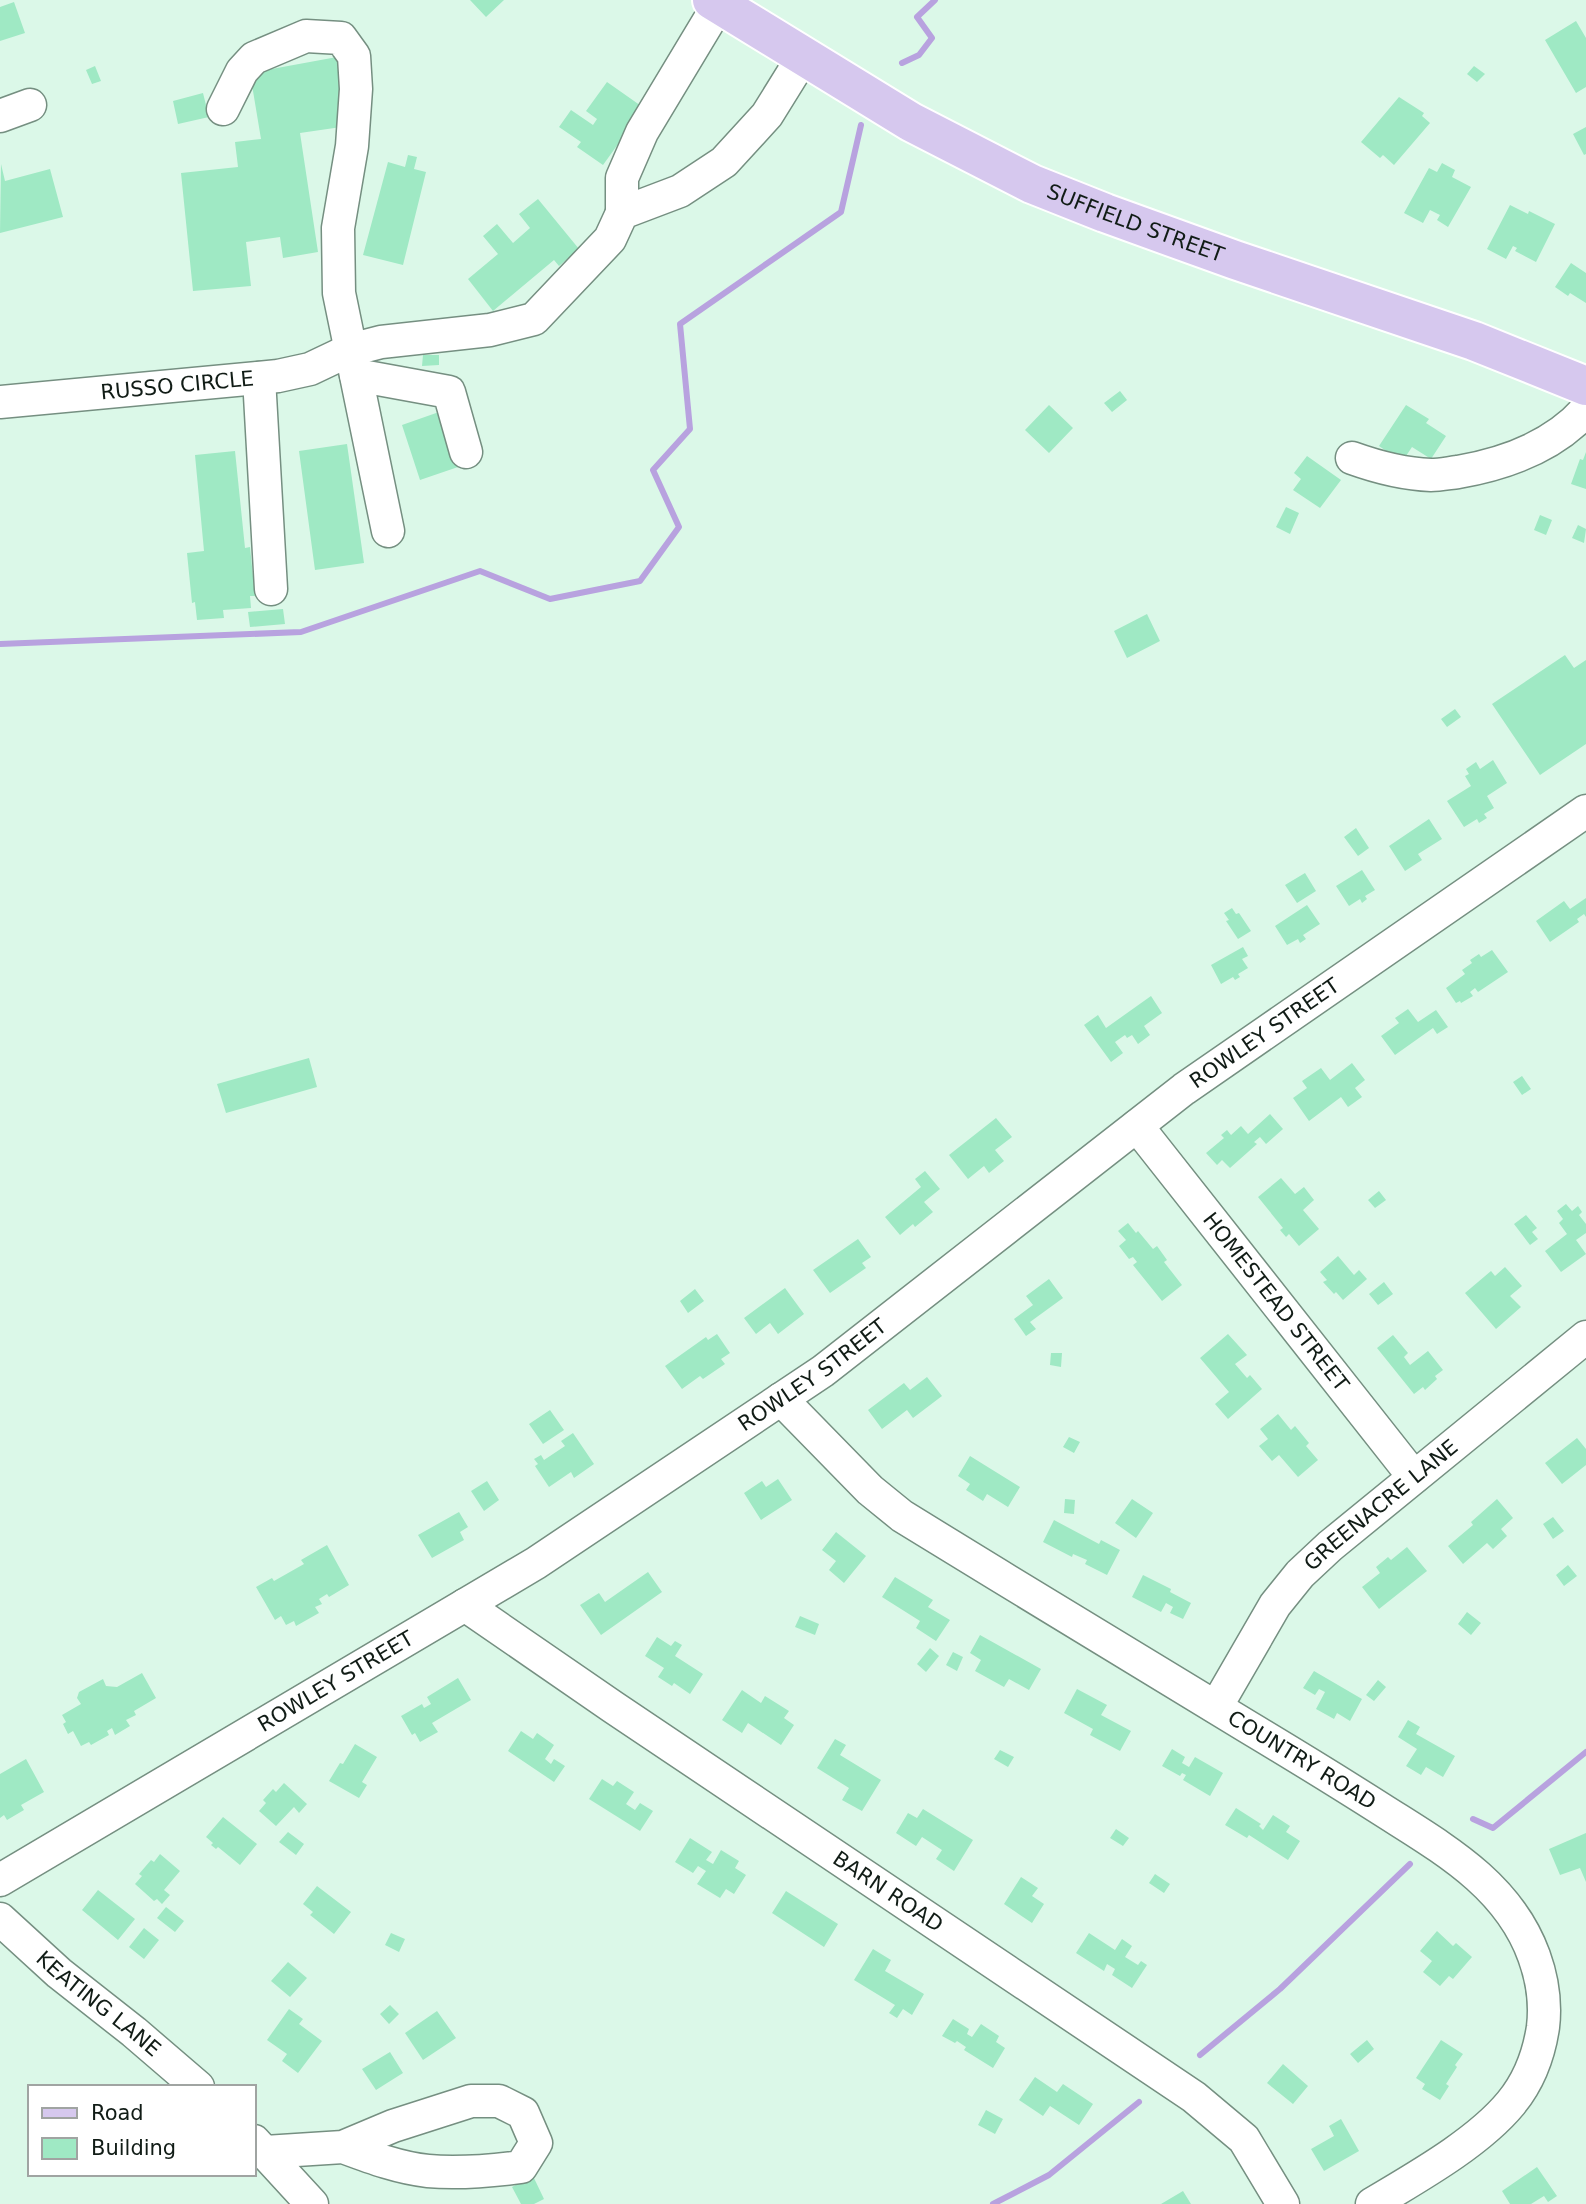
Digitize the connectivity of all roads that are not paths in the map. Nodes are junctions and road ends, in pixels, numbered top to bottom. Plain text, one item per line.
1 (715, 2) edge
2 (803, 57) junction
3 (30, 105) dead end
4 (223, 109) dead end
5 (0, 116) edge
6 (622, 213) junction
7 (353, 362) junction
8 (259, 378) junction
9 (1586, 386) edge
10 (0, 402) edge
11 (1586, 410) edge
12 (466, 452) dead end
13 (1352, 458) dead end
14 (388, 531) dead end
15 (271, 589) dead end
16 (1586, 811) edge
17 (1137, 1126) junction
18 (1586, 1337) edge
19 (781, 1399) junction
20 (1414, 1478) junction
21 (465, 1605) junction
22 (1216, 1707) junction
23 (0, 1880) edge
24 (0, 1919) edge
25 (196, 2085) edge
26 (259, 2146) edge
27 (343, 2147) junction
28 (312, 2204) edge
29 (1283, 2204) edge
30 (1372, 2204) edge

1 - 2 main road, SUFFIELD STREET
1 - 6 street
2 - 6 street
2 - 9 main road, SUFFIELD STREET
3 - 5 street
4 - 7 street
6 - 7 street, RUSSO CIRCLE
7 - 8 street, RUSSO CIRCLE
7 - 12 street
7 - 14 street
8 - 10 street, RUSSO CIRCLE
8 - 15 street
11 - 13 street
16 - 17 street, ROWLEY STREET
17 - 19 street, ROWLEY STREET
17 - 20 street, HOMESTEAD STREET
18 - 20 street, GREENACRE LANE
19 - 21 street, ROWLEY STREET
19 - 22 street, COUNTRY ROAD
20 - 22 street, GREENACRE LANE
21 - 23 street, ROWLEY STREET
21 - 29 street, BARN ROAD
22 - 30 street, COUNTRY ROAD
24 - 25 street, KEATING LANE
26 - 27 street
26 - 28 street
27 - 27 street

